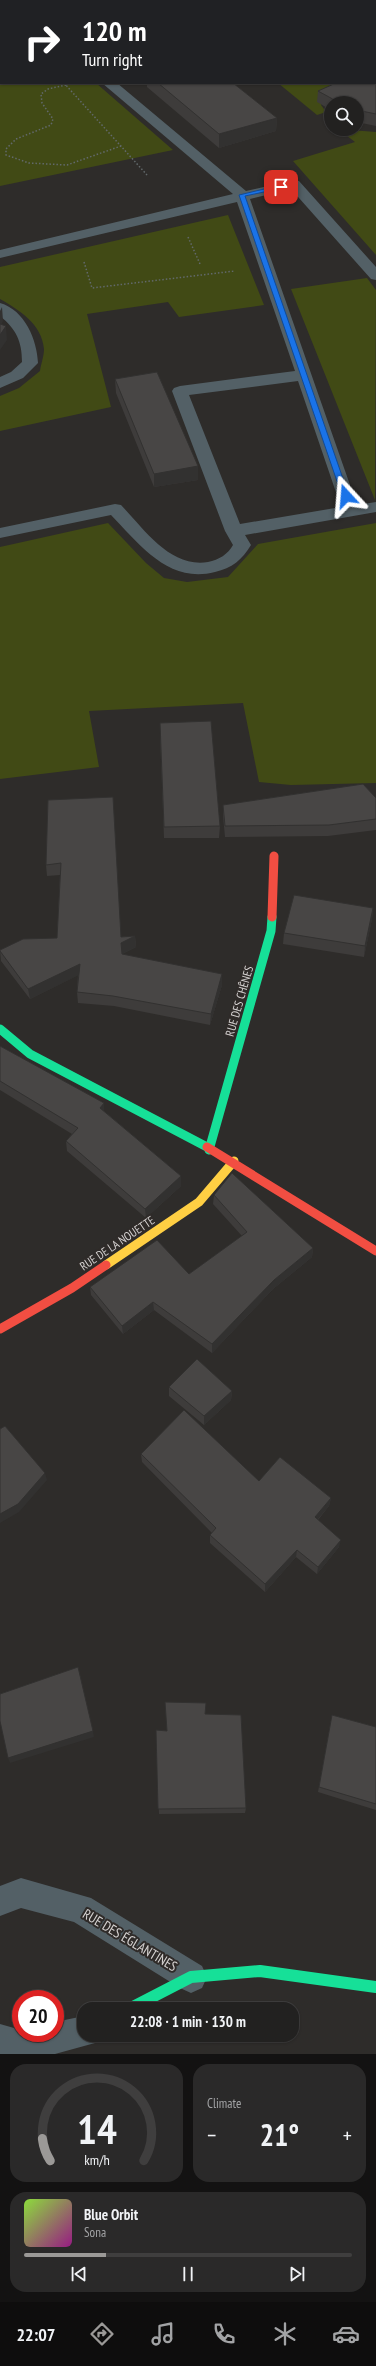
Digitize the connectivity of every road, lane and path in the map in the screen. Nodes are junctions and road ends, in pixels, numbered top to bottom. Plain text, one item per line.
1 (65, 84) edge
2 (110, 84) edge
3 (121, 146) junction
4 (147, 174) dead end
5 (242, 195) junction
6 (186, 233) dead end
7 (0, 254) edge
8 (83, 259) dead end
9 (200, 264) dead end
10 (267, 267) junction
11 (376, 276) edge
12 (0, 308) edge
13 (304, 375) junction
14 (0, 383) edge
15 (376, 507) edge
16 (351, 511) junction
17 (234, 531) junction
18 (0, 533) edge
19 (274, 856) dead end
20 (0, 1029) edge
21 (209, 1150) junction
22 (234, 1161) junction
23 (376, 1251) edge
24 (0, 1329) edge
25 (0, 1900) edge
26 (191, 1977) junction
27 (376, 1987) edge
28 (143, 2002) edge
29 (77, 2033) edge
30 (0, 2040) edge

1 - 3 path
1 - 3 path
2 - 5 street
3 - 4 path
5 - 7 street
5 - 10 street
5 - 11 street
6 - 9 path
8 - 10 path
10 - 13 street
12 - 14 street
13 - 16 street
13 - 17 street
15 - 16 street
16 - 17 street
17 - 18 street
19 - 21 street, RUE DES CHÊNES
20 - 21 street
21 - 22 street
22 - 23 street
22 - 24 street, RUE DE LA NOUETTE
25 - 26 street, RUE DES ÉGLANTINES
26 - 27 street, RUE DES ÉGLANTINES
26 - 28 street, RUE DES ÉGLANTINES
29 - 30 street

